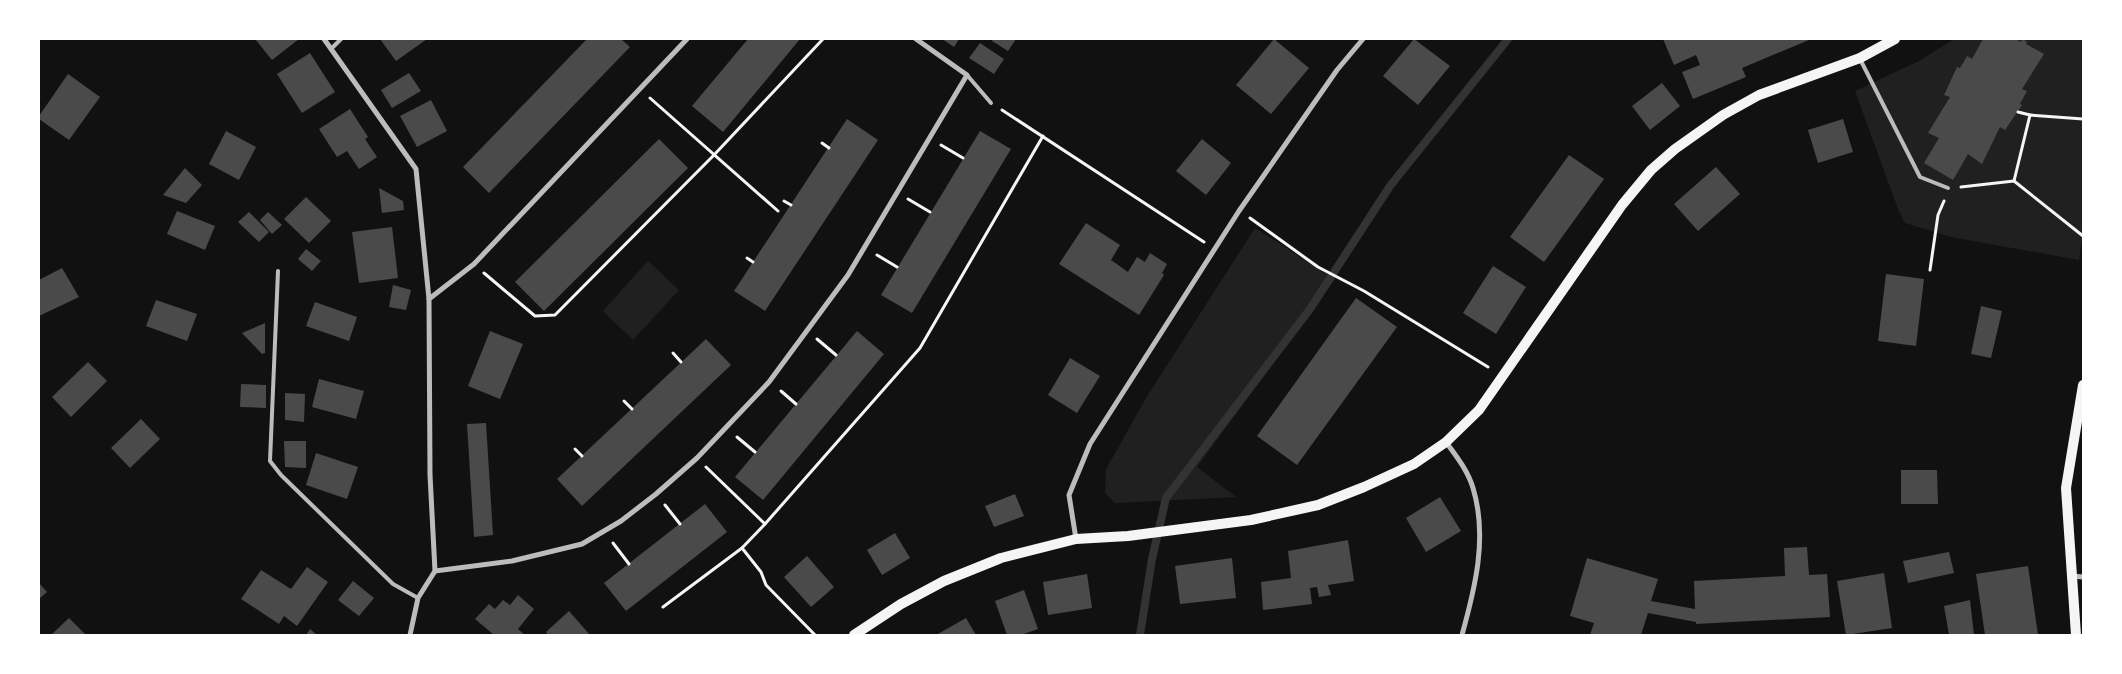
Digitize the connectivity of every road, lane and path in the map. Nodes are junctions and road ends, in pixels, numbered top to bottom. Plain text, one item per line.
1 (324, 39) edge
2 (341, 39) edge
3 (687, 39) edge
4 (823, 39) edge
5 (916, 39) edge
6 (1362, 39) edge
7 (1895, 39) edge
8 (331, 49) junction
9 (1860, 58) junction
10 (967, 75) junction
11 (640, 90) junction
12 (991, 103) joint
13 (2018, 112) dead end
14 (2030, 115) junction
15 (2083, 119) edge
16 (1043, 136) junction
17 (929, 138) junction
18 (822, 143) dead end
19 (829, 148) dead end
20 (714, 155) junction
21 (963, 158) dead end
22 (2014, 181) junction
23 (1948, 188) junction
24 (897, 192) junction
25 (784, 201) dead end
26 (791, 205) dead end
27 (778, 211) dead end
28 (1239, 211) junction
29 (930, 212) dead end
30 (2083, 236) edge
31 (865, 248) junction
32 (1215, 248) junction
33 (747, 258) dead end
34 (753, 262) dead end
35 (474, 264) junction
36 (898, 267) dead end
37 (1930, 270) dead end
38 (278, 271) dead end
39 (429, 299) junction
40 (807, 331) junction
41 (673, 353) dead end
42 (836, 356) dead end
43 (681, 362) dead end
44 (1503, 376) junction
45 (769, 382) junction
46 (2083, 385) edge
47 (624, 401) dead end
48 (796, 404) dead end
49 (632, 409) dead end
50 (726, 428) junction
51 (1446, 442) junction
52 (575, 449) dead end
53 (755, 452) dead end
54 (582, 456) dead end
55 (697, 458) junction
56 (656, 494) junction
57 (680, 524) dead end
58 (765, 524) junction
59 (604, 531) junction
60 (1076, 539) junction
61 (742, 548) junction
62 (629, 564) dead end
63 (435, 571) junction
64 (2071, 576) junction
65 (2083, 576) edge
66 (418, 598) junction
67 (663, 607) dead end
68 (410, 635) edge
69 (815, 635) edge
70 (854, 635) edge
71 (1462, 635) edge
72 (2076, 635) edge

1 - 8 street
2 - 8 lane
3 - 11 street
4 - 20 path
5 - 10 street
6 - 28 street
7 - 9 main road
8 - 39 street
9 - 23 lane
9 - 44 main road
10 - 12 lane
10 - 17 street
11 - 20 path
11 - 35 street
12 - 16 path
13 - 14 path
14 - 15 path
14 - 22 path
16 - 32 path
16 - 58 path
17 - 21 path
17 - 24 street
18 - 19 path
20 - 27 path
20 - 35 path
22 - 23 path
22 - 30 path
23 - 37 path
24 - 29 path
24 - 31 street
25 - 26 path
28 - 32 street
28 - 44 path
31 - 36 path
31 - 40 street
32 - 60 street
33 - 34 path
35 - 39 street
38 - 66 lane
39 - 63 street
40 - 42 path
40 - 45 street
41 - 43 path
44 - 51 main road
45 - 48 path
45 - 50 street
46 - 64 main road
47 - 49 path
50 - 53 path
50 - 55 street
51 - 60 main road
51 - 71 street
52 - 54 path
55 - 56 street
55 - 58 path
56 - 57 path
56 - 59 street
58 - 61 path
59 - 62 path
59 - 63 street
60 - 70 main road
61 - 67 path
61 - 69 path
63 - 66 street
64 - 65 street
64 - 72 main road
66 - 68 street

